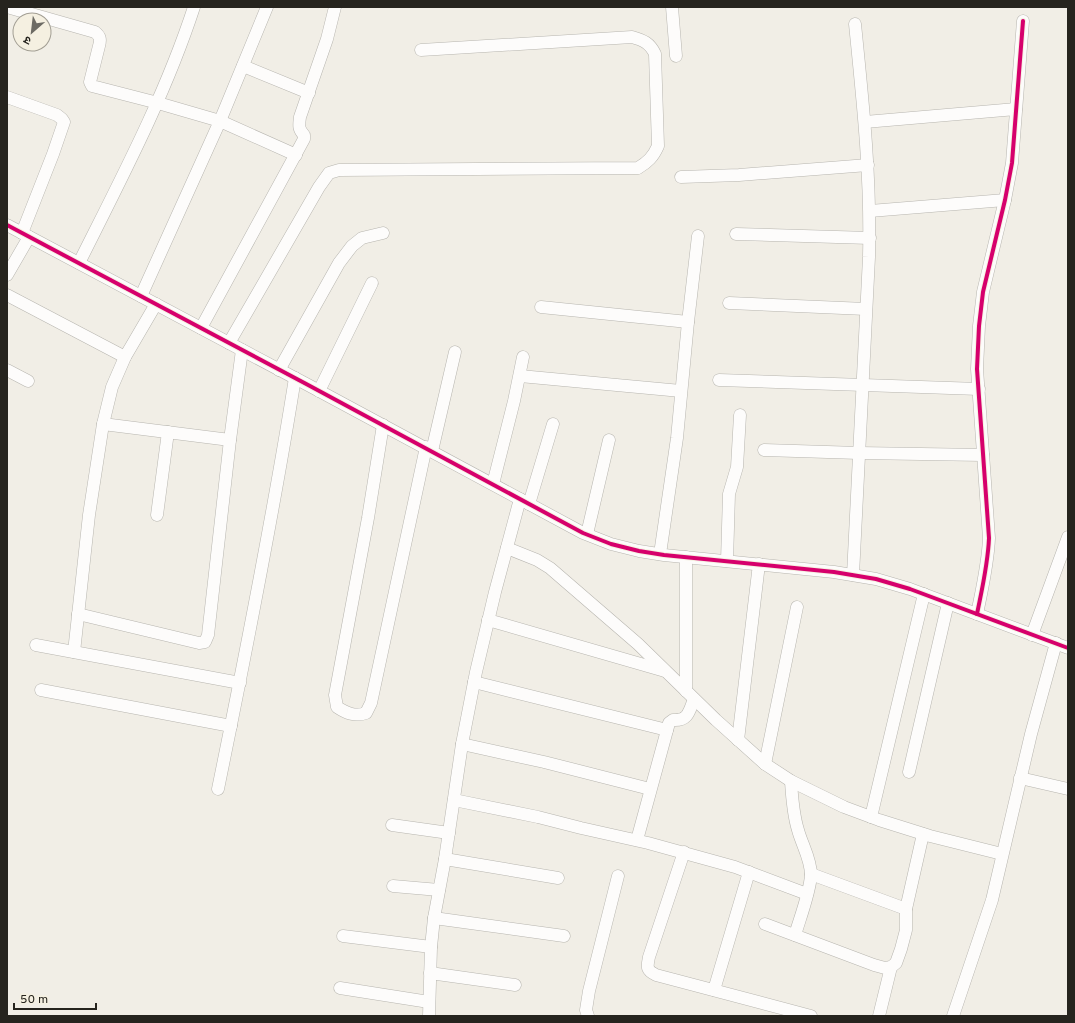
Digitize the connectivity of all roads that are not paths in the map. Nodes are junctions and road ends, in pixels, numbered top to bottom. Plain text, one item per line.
1 (7, 7) edge
2 (194, 7) edge
3 (267, 7) edge
4 (335, 7) edge
5 (672, 7) edge
6 (1023, 21) dead end
7 (855, 24) dead end
8 (422, 50) dead end
9 (676, 56) dead end
10 (243, 66) junction
11 (309, 92) junction
12 (7, 97) edge
13 (158, 103) junction
14 (1016, 109) junction
15 (220, 121) junction
16 (865, 122) junction
17 (296, 154) junction
18 (868, 165) junction
19 (681, 177) dead end
20 (1005, 200) junction
21 (870, 211) junction
22 (7, 225) edge
23 (384, 233) dead end
24 (736, 234) dead end
25 (26, 235) junction
26 (698, 236) dead end
27 (870, 238) junction
28 (79, 263) junction
29 (7, 276) edge
30 (372, 283) dead end
31 (7, 295) edge
32 (141, 296) junction
33 (729, 303) dead end
34 (156, 304) junction
35 (541, 307) dead end
36 (866, 309) junction
37 (688, 322) junction
38 (201, 328) junction
39 (230, 344) junction
40 (242, 350) junction
41 (454, 352) dead end
42 (125, 357) junction
43 (523, 357) dead end
44 (7, 370) edge
45 (279, 370) junction
46 (520, 376) junction
47 (295, 378) junction
48 (719, 380) dead end
49 (28, 381) dead end
50 (862, 386) junction
51 (979, 389) junction
52 (319, 391) junction
53 (681, 391) junction
54 (740, 415) dead end
55 (103, 424) junction
56 (553, 424) dead end
57 (383, 425) junction
58 (168, 432) junction
59 (230, 440) junction
60 (609, 440) dead end
61 (429, 449) junction
62 (764, 450) dead end
63 (859, 453) junction
64 (984, 455) junction
65 (493, 484) junction
66 (525, 501) junction
67 (157, 515) dead end
68 (587, 534) junction
69 (1068, 537) edge
70 (507, 548) junction
71 (660, 554) junction
72 (686, 557) junction
73 (727, 561) junction
74 (759, 564) junction
75 (853, 575) junction
76 (924, 594) junction
77 (948, 603) junction
78 (796, 606) dead end
79 (78, 614) junction
80 (977, 614) junction
81 (488, 620) junction
82 (1032, 635) junction
83 (1056, 643) junction
84 (36, 645) dead end
85 (1068, 648) edge
86 (74, 652) junction
87 (666, 672) junction
88 (474, 682) junction
89 (240, 683) junction
90 (41, 690) dead end
91 (690, 695) junction
92 (231, 726) junction
93 (666, 730) junction
94 (738, 740) junction
95 (462, 744) junction
96 (765, 764) junction
97 (909, 772) dead end
98 (1020, 778) junction
99 (791, 781) junction
100 (218, 789) dead end
101 (650, 789) junction
102 (1068, 789) edge
103 (454, 800) junction
104 (871, 817) junction
105 (392, 825) dead end
106 (449, 833) junction
107 (923, 834) junction
108 (637, 840) junction
109 (684, 852) junction
110 (1002, 854) junction
111 (445, 859) junction
112 (749, 872) junction
113 (811, 874) junction
114 (618, 876) dead end
115 (558, 878) dead end
116 (393, 886) dead end
117 (439, 890) junction
118 (807, 894) junction
119 (906, 909) junction
120 (434, 918) junction
121 (765, 924) dead end
122 (795, 935) junction
123 (343, 936) dead end
124 (564, 936) dead end
125 (431, 947) junction
126 (891, 967) junction
127 (430, 973) junction
128 (515, 985) dead end
129 (340, 988) dead end
130 (714, 990) junction
131 (429, 1002) junction
132 (429, 1016) edge
133 (588, 1016) edge
134 (812, 1016) edge
135 (879, 1016) edge
136 (953, 1016) edge

1 - 13 street
2 - 13 street
3 - 10 street
4 - 11 street
5 - 9 street
6 - 14 street
7 - 16 street
8 - 39 street
10 - 11 street
10 - 15 street
11 - 17 street
12 - 25 street
13 - 15 street
13 - 28 street
14 - 16 street
14 - 20 street
15 - 17 street
15 - 32 street
16 - 18 street
17 - 38 street
18 - 19 street
18 - 21 street
20 - 21 street
20 - 51 street
21 - 27 street
22 - 25 street
23 - 45 street
24 - 27 street
25 - 28 street
25 - 29 street
26 - 37 street
27 - 36 street
28 - 32 street
30 - 52 street
31 - 42 street
32 - 34 street
33 - 36 street
34 - 38 street
34 - 42 street
35 - 37 street
36 - 50 street
37 - 53 street
38 - 39 street
39 - 40 street
40 - 45 street
40 - 59 street
41 - 61 street
42 - 55 street
43 - 46 street
44 - 49 street
45 - 47 street
46 - 53 street
46 - 65 street
47 - 52 street
47 - 89 street
48 - 50 street
50 - 51 street
50 - 63 street
51 - 64 street
52 - 57 street
53 - 71 street
54 - 73 street
55 - 58 street
55 - 79 street
56 - 66 street
57 - 61 street
57 - 61 street
58 - 59 street
58 - 67 street
59 - 79 street
60 - 68 street
61 - 65 street
62 - 63 street
63 - 64 street
63 - 75 street
64 - 80 street
65 - 66 street
66 - 68 street
66 - 70 street
68 - 71 street
69 - 82 street
70 - 81 street
70 - 87 street
71 - 72 street
72 - 73 street
72 - 91 street
73 - 74 street
74 - 75 street
74 - 94 street
75 - 76 street
76 - 77 street
76 - 104 street
77 - 80 street
77 - 97 street
78 - 96 street
79 - 86 street
80 - 82 street
81 - 87 street
81 - 88 street
82 - 83 street
83 - 85 street
83 - 98 street
84 - 86 street
86 - 89 street
87 - 91 street
88 - 93 street
88 - 95 street
89 - 92 street
90 - 92 street
91 - 93 street
91 - 94 street
92 - 100 street
93 - 101 street
94 - 96 street
95 - 101 street
95 - 103 street
96 - 99 street
98 - 102 street
98 - 110 street
99 - 104 street
99 - 113 street
101 - 108 street
103 - 106 street
103 - 108 street
104 - 107 street
105 - 106 street
106 - 111 street
107 - 110 street
107 - 119 street
108 - 109 street
109 - 112 street
109 - 130 street
110 - 136 street
111 - 115 street
111 - 117 street
112 - 118 street
112 - 130 street
113 - 118 street
113 - 119 street
114 - 133 street
116 - 117 street
117 - 120 street
118 - 122 street
119 - 126 street
120 - 124 street
120 - 125 street
121 - 122 street
122 - 126 street
123 - 125 street
125 - 127 street
126 - 135 street
127 - 128 street
127 - 131 street
129 - 131 street
130 - 134 street
131 - 132 street

